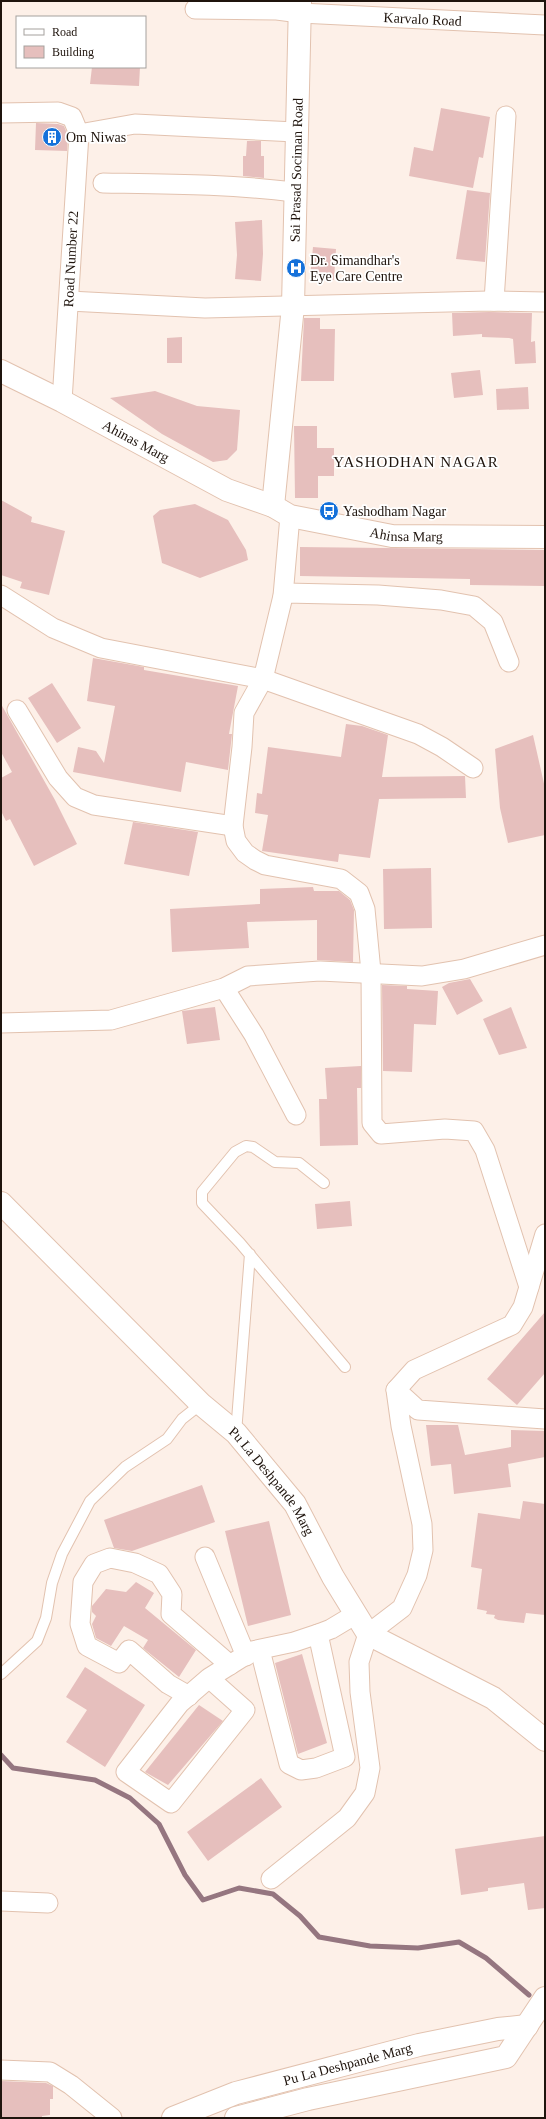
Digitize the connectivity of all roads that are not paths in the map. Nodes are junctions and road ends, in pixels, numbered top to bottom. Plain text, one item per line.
1 (300, 7) edge
2 (195, 10) dead end
3 (545, 25) edge
4 (1, 113) edge
5 (506, 116) dead end
6 (76, 126) junction
7 (296, 132) junction
8 (103, 183) dead end
9 (294, 192) junction
10 (69, 301) junction
11 (494, 301) junction
12 (545, 302) edge
13 (293, 306) junction
14 (1, 371) edge
15 (62, 401) junction
16 (281, 511) junction
17 (545, 537) edge
18 (1, 595) edge
19 (282, 596) junction
20 (509, 662) dead end
21 (263, 679) junction
22 (17, 710) dead end
23 (473, 768) dead end
24 (233, 826) junction
25 (545, 945) edge
26 (371, 972) junction
27 (224, 988) junction
28 (1, 1023) edge
29 (296, 1115) dead end
30 (324, 1183) dead end
31 (1, 1203) edge
32 (545, 1234) edge
33 (250, 1254) junction
34 (529, 1287) junction
35 (345, 1367) dead end
36 (396, 1390) junction
37 (201, 1404) junction
38 (545, 1419) edge
39 (236, 1433) junction
40 (205, 1557) dead end
41 (356, 1614) junction
42 (318, 1634) junction
43 (368, 1634) junction
44 (245, 1657) junction
45 (1, 1674) edge
46 (209, 1678) junction
47 (188, 1696) junction
48 (544, 1737) edge
49 (271, 1879) dead end
50 (1, 1901) edge
51 (48, 1903) dead end
52 (545, 1998) edge
53 (527, 2026) junction
54 (1, 2070) edge
55 (112, 2118) edge
56 (173, 2118) edge
57 (236, 2118) edge

1 - 2 street, Karvalo Road
1 - 3 street, Karvalo Road
1 - 7 street, Sai Prasad Sociman Road
4 - 6 street
5 - 11 street
6 - 7 street
6 - 10 street, Road Number 22
7 - 9 street, Sai Prasad Sociman Road
8 - 9 street
9 - 13 street, Sai Prasad Sociman Road
10 - 13 street
10 - 15 street, Road Number 22
11 - 12 street
11 - 13 street
13 - 16 street, Sai Prasad Sociman Road
14 - 15 street, Ahinas Marg
15 - 16 street, Ahinas Marg
16 - 17 street, Ahinsa Marg
16 - 19 street
18 - 21 street
19 - 20 street
19 - 21 street
21 - 23 street
21 - 24 street
22 - 24 street
24 - 26 street
25 - 26 street
26 - 27 street
26 - 34 street
27 - 28 street
27 - 29 street
30 - 33 lane
31 - 37 street, Pu La Deshpande Marg
32 - 34 street
33 - 35 lane
33 - 39 lane
34 - 36 street
36 - 38 street
36 - 43 street
37 - 39 street, Pu La Deshpande Marg
37 - 45 lane
39 - 41 street, Pu La Deshpande Marg
40 - 44 street
41 - 42 street
41 - 43 street, Pu La Deshpande Marg
42 - 44 street
42 - 44 street
43 - 48 street
43 - 49 street
44 - 46 street
44 - 47 street
46 - 47 street
46 - 47 street
50 - 51 street
52 - 53 street, Pu La Deshpande Marg
53 - 56 street, Pu La Deshpande Marg
53 - 57 street, Pu La Deshpande Marg
54 - 55 street

